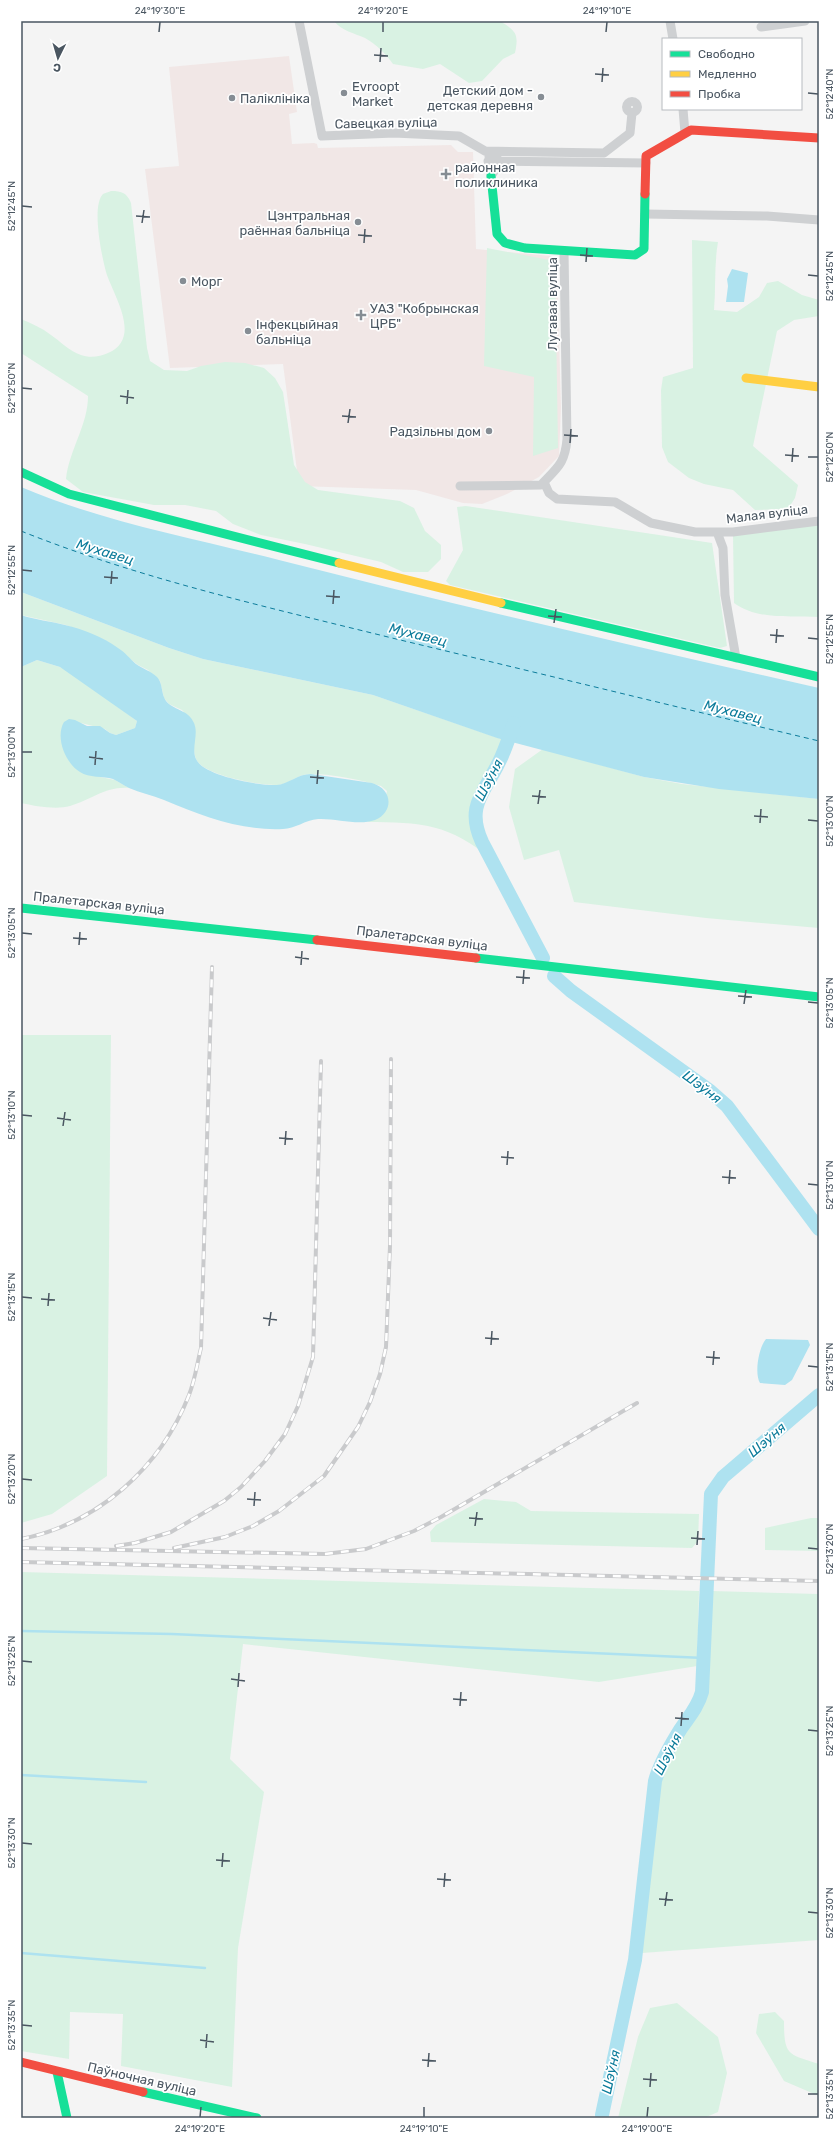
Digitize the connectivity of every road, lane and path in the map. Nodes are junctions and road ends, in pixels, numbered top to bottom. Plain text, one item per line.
1 (299, 21) edge
2 (670, 21) edge
3 (804, 21) edge
4 (762, 27) dead end
5 (673, 38) edge
6 (683, 110) edge
7 (632, 113) dead end
8 (685, 133) junction
9 (819, 138) edge
10 (493, 151) junction
11 (646, 159) junction
12 (492, 161) junction
13 (645, 214) junction
14 (819, 220) edge
15 (564, 251) junction
16 (746, 378) dead end
17 (819, 387) edge
18 (21, 472) edge
19 (544, 482) junction
20 (460, 486) dead end
21 (819, 521) edge
22 (717, 532) junction
23 (736, 658) junction
24 (819, 677) edge
25 (21, 908) edge
26 (819, 997) edge
27 (21, 2062) edge
28 (57, 2072) junction
29 (67, 2118) edge
30 (257, 2118) edge

1 - 10 street, Савецкая вуліца
2 - 5 street
3 - 4 street
6 - 8 street
7 - 10 street
8 - 9 street
8 - 11 street
10 - 12 street
11 - 12 street
11 - 13 street, Лугавая вуліца
12 - 15 street
13 - 14 street
13 - 15 street, Лугавая вуліца
15 - 19 street, Лугавая вуліца
16 - 17 street
18 - 23 street
19 - 20 street
19 - 22 street, Малая вуліца
21 - 22 street, Малая вуліца
22 - 23 street
23 - 24 street
25 - 26 street, Пралетарская вуліца
27 - 28 street, Паўночная вуліца
28 - 29 street
28 - 30 street, Паўночная вуліца

